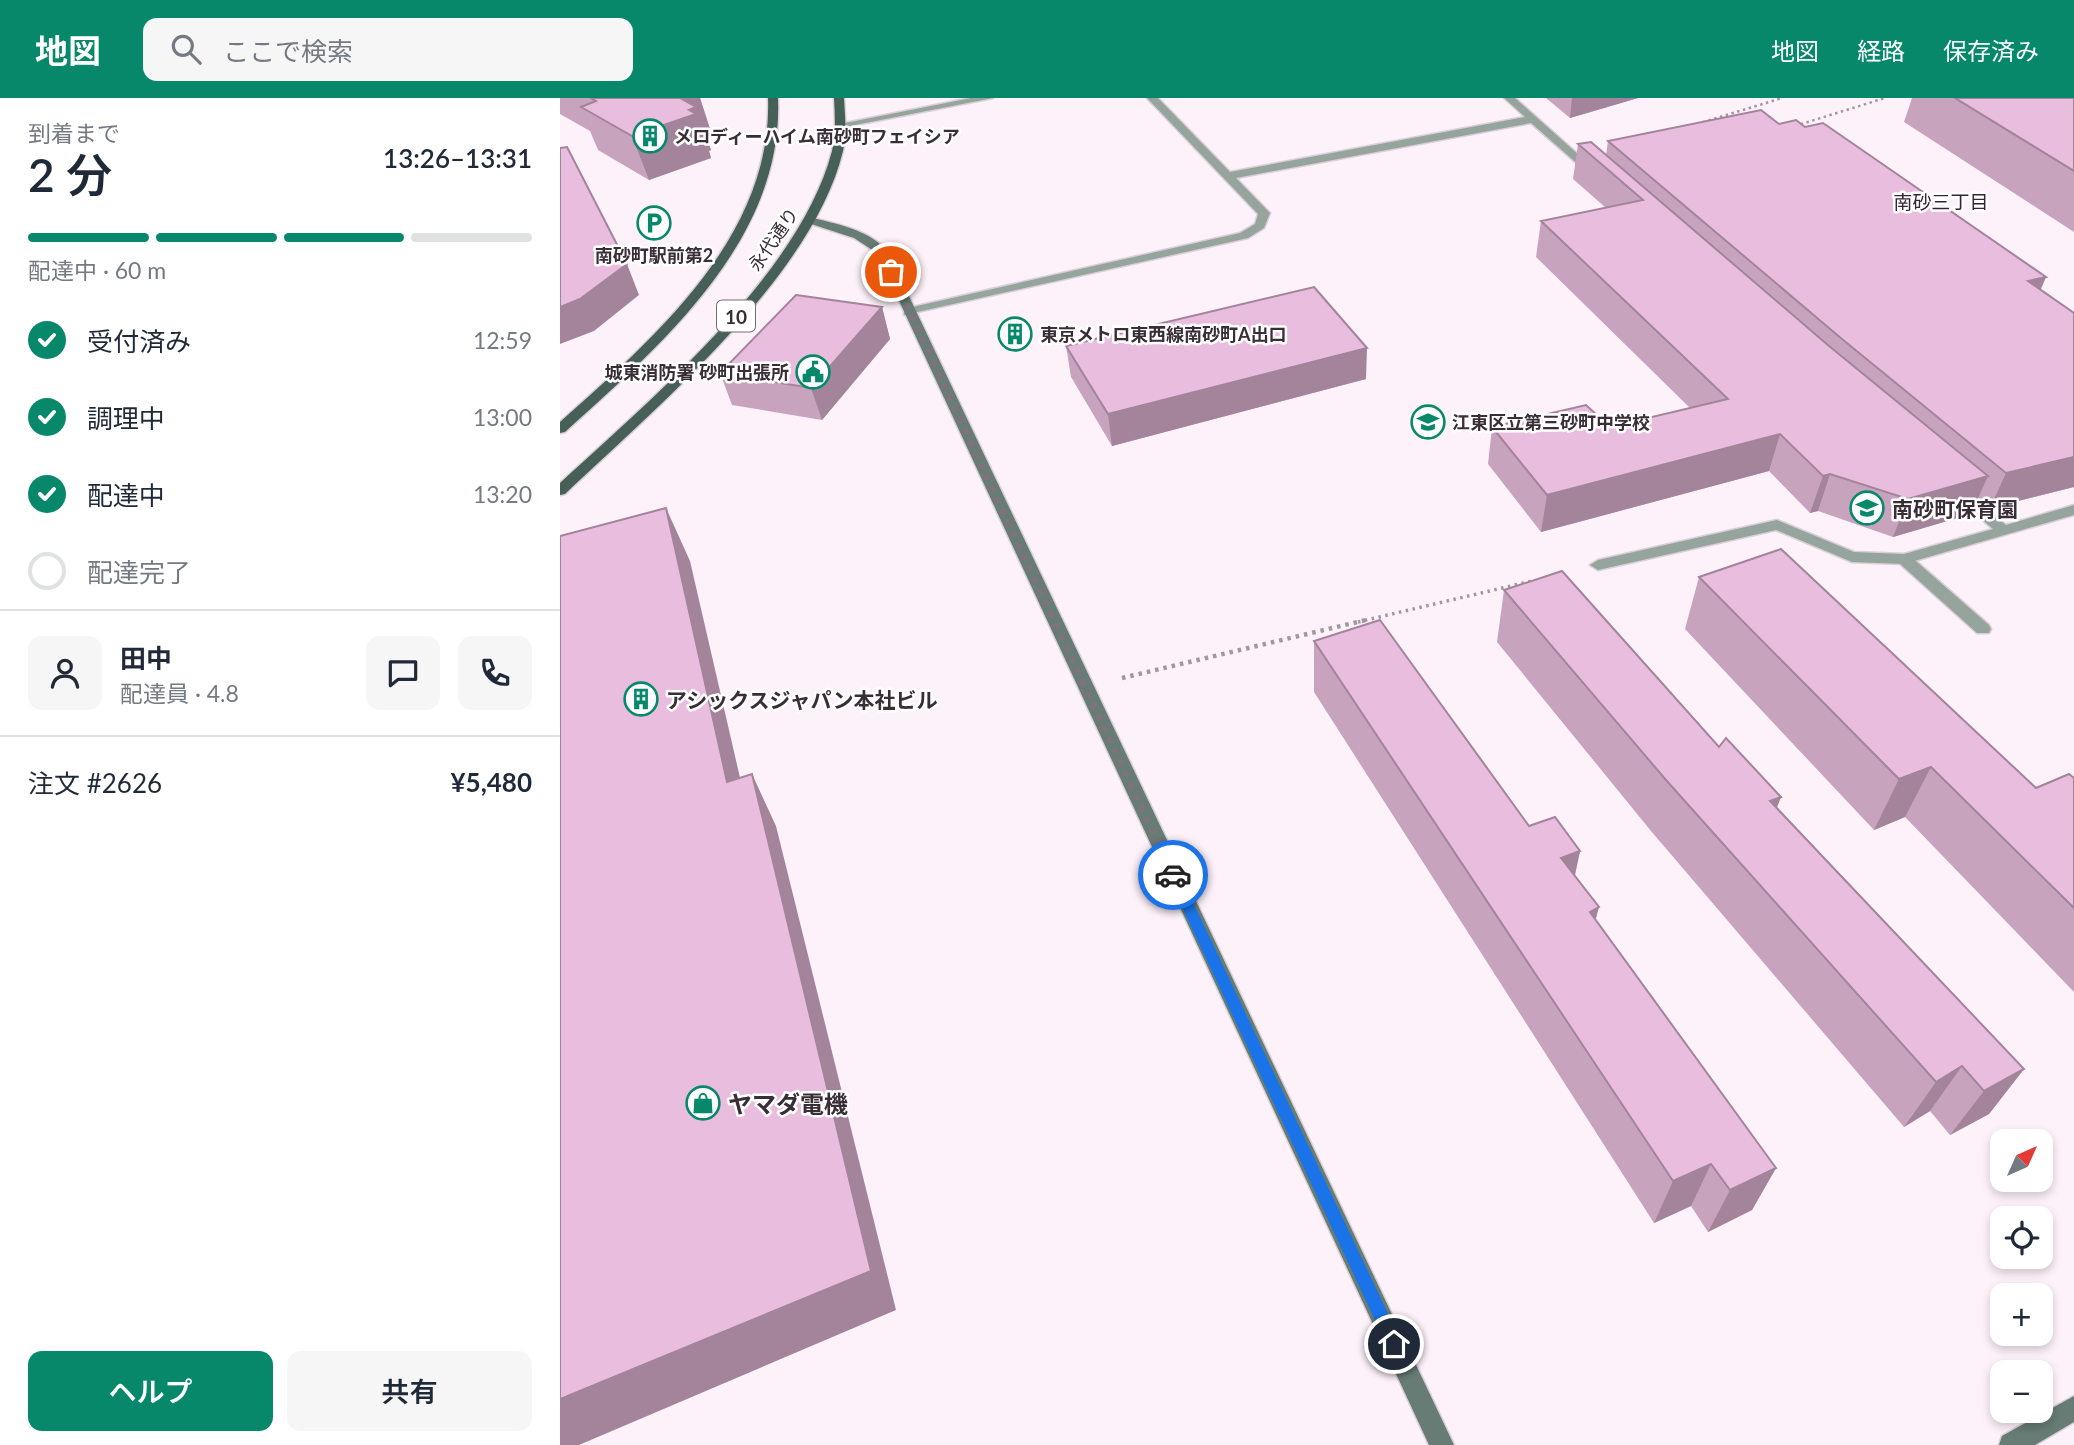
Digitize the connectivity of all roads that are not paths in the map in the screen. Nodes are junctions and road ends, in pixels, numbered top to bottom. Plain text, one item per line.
1 (773, 98) edge
2 (839, 98) edge
3 (988, 98) edge
4 (1152, 98) edge
5 (1509, 98) edge
6 (1533, 119) junction
7 (840, 125) junction
8 (1228, 176) junction
9 (1607, 185) edge
10 (809, 220) junction
11 (908, 312) junction
12 (560, 429) edge
13 (1949, 484) edge
14 (560, 491) edge
15 (2074, 510) edge
16 (2001, 528) junction
17 (1904, 559) junction
18 (1598, 565) road end
19 (1983, 629) dead end
20 (2074, 1408) edge
21 (1442, 1445) edge
22 (2011, 1445) edge

1 - 12 main road, 永代通り / 10
2 - 7 main road, 永代通り / 10
3 - 7 street
4 - 8 street
5 - 6 street
6 - 8 street
6 - 9 street
7 - 10 main road, 永代通り / 10
8 - 11 street
10 - 11 street
10 - 14 main road, 永代通り / 10
11 - 21 street
13 - 16 street
15 - 16 street
16 - 17 street
17 - 18 street
17 - 19 street
20 - 22 street

